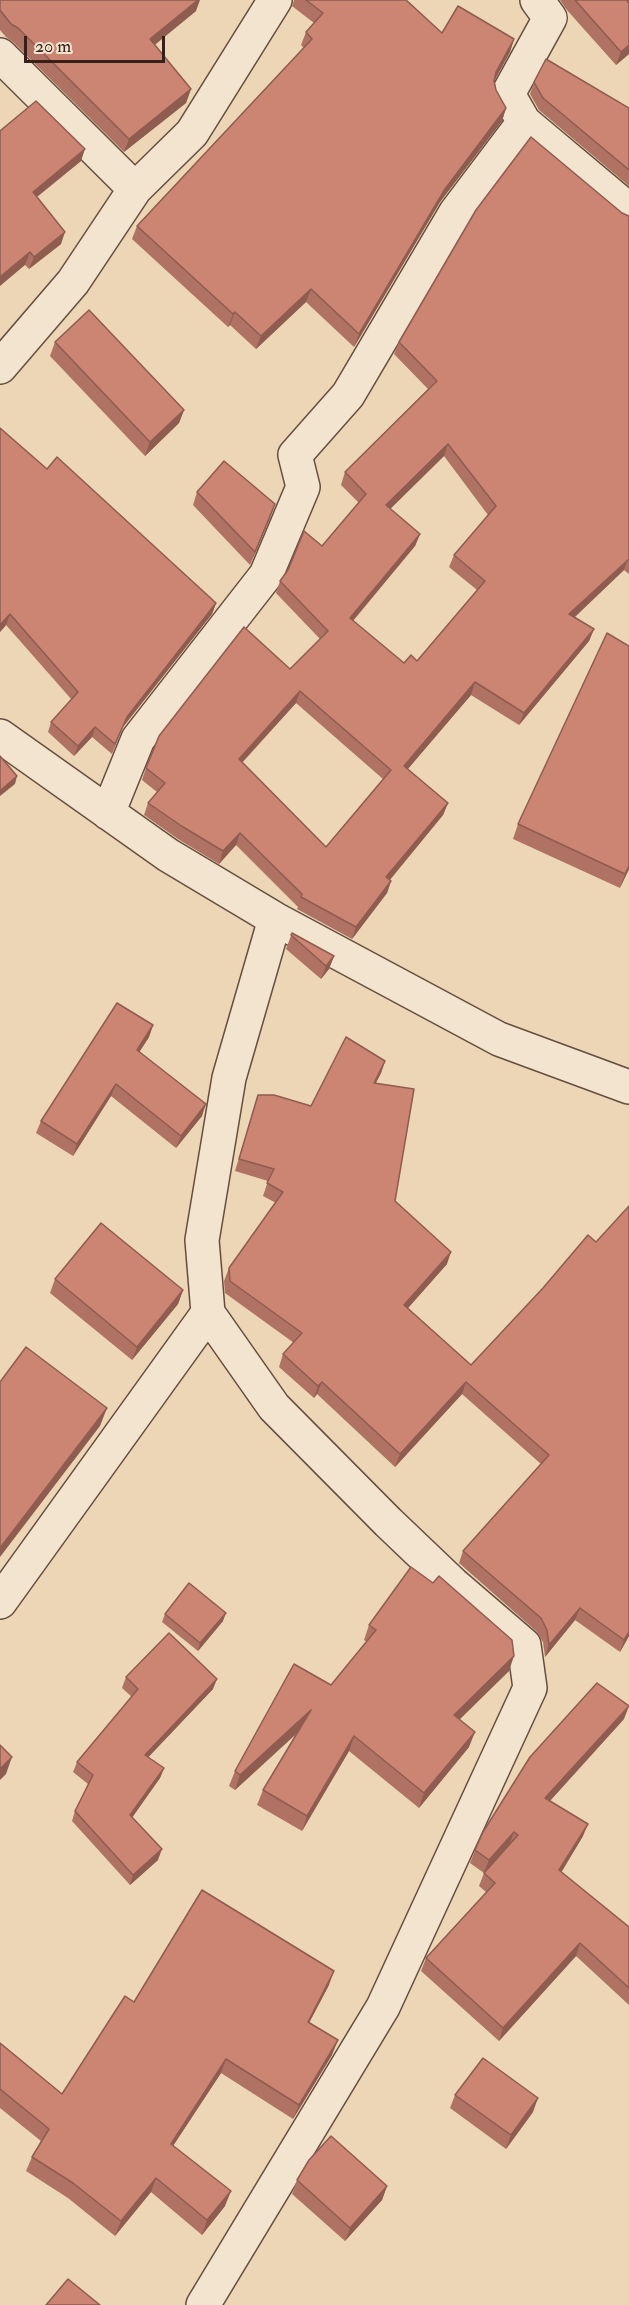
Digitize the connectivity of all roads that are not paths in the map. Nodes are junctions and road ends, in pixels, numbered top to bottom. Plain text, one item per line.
1 (275, 0) edge
2 (537, 0) edge
3 (0, 55) edge
4 (524, 122) junction
5 (135, 189) junction
6 (629, 210) edge
7 (0, 367) edge
8 (0, 735) edge
9 (108, 813) junction
10 (275, 919) junction
11 (629, 1087) edge
12 (208, 1313) junction
13 (0, 1602) edge
14 (202, 2305) edge

1 - 5 street
2 - 4 street
3 - 5 street
4 - 6 street
4 - 9 street
5 - 7 street
8 - 9 street
9 - 10 street
10 - 11 street
10 - 12 street
12 - 13 street
12 - 14 street

